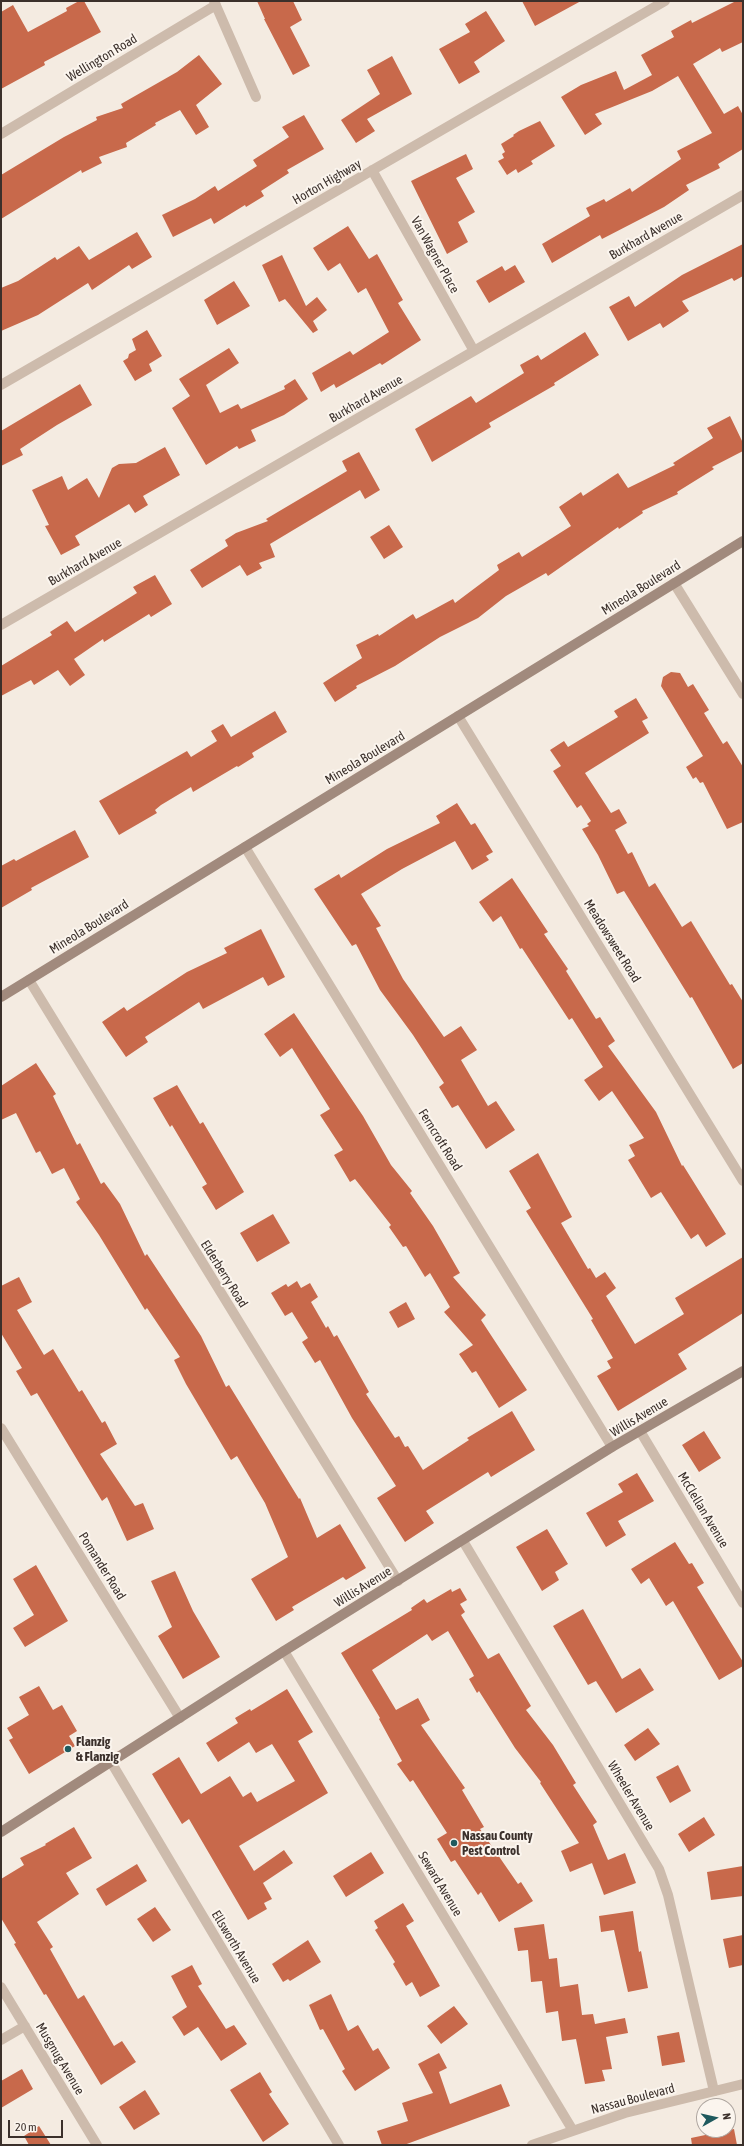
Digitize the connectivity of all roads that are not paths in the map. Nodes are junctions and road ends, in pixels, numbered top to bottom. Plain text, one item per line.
1 (665, 1) edge
2 (215, 3) edge
3 (256, 97) dead end
4 (1, 134) edge
5 (372, 170) junction
6 (743, 195) edge
7 (474, 351) junction
8 (1, 385) edge
9 (743, 541) edge
10 (674, 583) junction
11 (1, 625) edge
12 (743, 694) edge
13 (458, 716) junction
14 (245, 847) junction
15 (29, 980) junction
16 (1, 997) edge
17 (743, 1181) edge
18 (743, 1371) edge
19 (1, 1428) edge
20 (640, 1431) junction
21 (612, 1448) junction
22 (463, 1541) junction
23 (398, 1581) junction
24 (743, 1602) edge
25 (284, 1652) junction
26 (180, 1718) junction
27 (111, 1762) junction
28 (1, 1832) edge
29 (1, 1987) edge
30 (25, 2026) junction
31 (1, 2040) edge
32 (743, 2084) edge
33 (714, 2091) junction
34 (572, 2129) junction
35 (97, 2145) edge
36 (339, 2145) edge
37 (532, 2145) edge

1 - 5 street, Horton Highway
2 - 3 street
2 - 4 street, Wellington Road
5 - 7 street, Van Wagner Place
5 - 8 street, Horton Highway
6 - 7 street, Burkhard Avenue
7 - 11 street, Burkhard Avenue
9 - 10 main road, Mineola Boulevard
10 - 12 street
10 - 13 main road, Mineola Boulevard
13 - 14 main road, Mineola Boulevard
13 - 17 street, Meadowsweet Road
14 - 15 main road, Mineola Boulevard
14 - 21 street, Ferncroft Road
15 - 16 main road, Mineola Boulevard
15 - 23 street, Elderberry Road
18 - 20 main road, Willis Avenue
19 - 26 street, Pomander Road
20 - 21 main road, Willis Avenue
20 - 24 street, McClellan Avenue
21 - 22 main road, Willis Avenue
22 - 23 main road, Willis Avenue
22 - 33 street, Wheeler Avenue
23 - 25 main road, Willis Avenue
25 - 26 main road, Willis Avenue
25 - 34 street, Seward Avenue
26 - 27 main road, Willis Avenue
27 - 28 main road, Willis Avenue
27 - 36 street, Ellsworth Avenue
29 - 30 street, Musgnug Avenue
30 - 31 street
30 - 35 street, Musgnug Avenue
32 - 33 street, Nassau Boulevard
33 - 34 street, Nassau Boulevard
34 - 37 street, Nassau Boulevard

